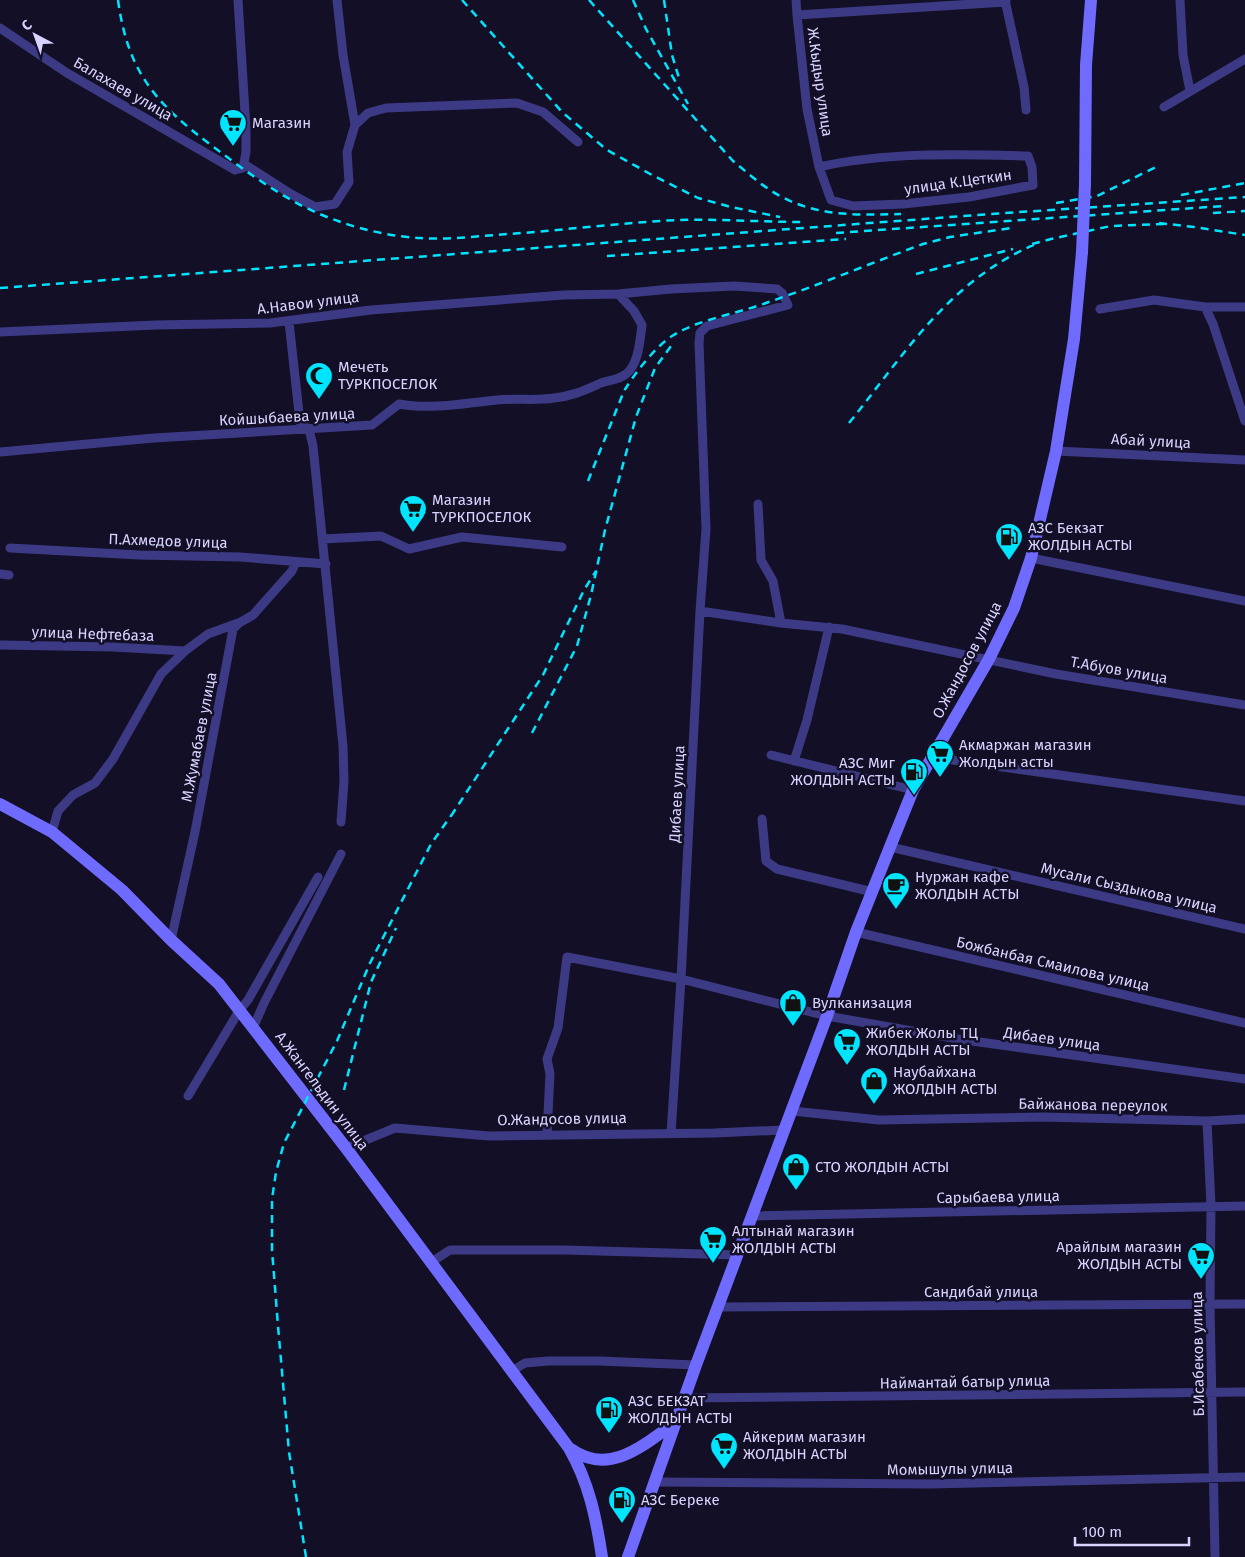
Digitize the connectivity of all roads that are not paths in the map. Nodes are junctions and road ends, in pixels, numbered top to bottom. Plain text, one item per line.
1 (238, 0) edge
2 (337, 0) edge
3 (796, 0) edge
4 (1091, 0) edge
5 (1180, 0) edge
6 (1005, 1) edge
7 (797, 15) junction
8 (0, 28) edge
9 (1245, 59) edge
10 (1190, 92) junction
11 (1164, 107) dead end
12 (1026, 110) dead end
13 (355, 125) junction
14 (578, 142) dead end
15 (244, 164) junction
16 (819, 168) junction
17 (618, 294) junction
18 (1245, 307) edge
19 (1205, 308) junction
20 (1100, 309) dead end
21 (289, 322) junction
22 (0, 332) edge
23 (700, 347) joint
24 (1245, 421) edge
25 (309, 429) junction
26 (1056, 450) junction
27 (0, 452) edge
28 (1245, 460) edge
29 (758, 504) dead end
30 (323, 539) junction
31 (562, 547) dead end
32 (10, 548) dead end
33 (1031, 558) junction
34 (296, 562) junction
35 (326, 564) junction
36 (1245, 601) edge
37 (700, 611) junction
38 (239, 623) junction
39 (781, 623) junction
40 (829, 627) junction
41 (0, 645) edge
42 (185, 651) junction
43 (989, 659) junction
44 (1245, 705) edge
45 (771, 755) dead end
46 (931, 758) junction
47 (794, 761) junction
48 (913, 790) junction
49 (1245, 801) edge
50 (0, 804) edge
51 (762, 819) dead end
52 (341, 822) dead end
53 (52, 832) junction
54 (890, 847) junction
55 (341, 854) dead end
56 (318, 877) dead end
57 (873, 892) junction
58 (1245, 928) edge
59 (856, 932) junction
60 (172, 940) junction
61 (681, 979) junction
62 (239, 1012) junction
63 (827, 1016) junction
64 (1245, 1023) edge
65 (253, 1028) junction
66 (1245, 1079) edge
67 (188, 1096) dead end
68 (792, 1111) junction
69 (1245, 1119) edge
70 (1207, 1121) junction
71 (783, 1130) junction
72 (547, 1134) junction
73 (671, 1134) junction
74 (346, 1148) junction
75 (1211, 1206) junction
76 (1245, 1206) edge
77 (751, 1216) junction
78 (738, 1255) junction
79 (430, 1263) junction
80 (1245, 1304) edge
81 (1210, 1305) junction
82 (718, 1307) junction
83 (696, 1365) junction
84 (512, 1371) junction
85 (1213, 1392) junction
86 (1245, 1392) edge
87 (685, 1398) junction
88 (677, 1420) junction
89 (569, 1448) junction
90 (1214, 1478) junction
91 (1245, 1478) edge
92 (656, 1482) junction
93 (602, 1557) edge
94 (628, 1557) edge
95 (1216, 1557) edge

1 - 15 street
2 - 13 street
3 - 7 street, Ж.Кыдыр улица
4 - 26 main road, О.Жандосов улица, bridge
5 - 10 street
6 - 7 street
6 - 12 street
7 - 16 street, Ж.Кыдыр улица
8 - 15 street, Балахаев улица
9 - 10 street
10 - 11 street
13 - 14 street
13 - 15 street
16 - 16 street, улица К.Цеткин
17 - 21 street, А.Навои улица
17 - 23 street, А.Навои улица
17 - 25 street, Койшыбаева улица
18 - 19 street
19 - 20 street
19 - 24 street
21 - 22 street, А.Навои улица
21 - 25 street
23 - 37 street, Дибаев улица
25 - 27 street, Койшыбаева улица
25 - 30 street
26 - 28 street, Абай улица
26 - 33 main road, О.Жандосов улица
29 - 39 street
30 - 31 street
30 - 35 street
32 - 34 street, П.Ахмедов улица
33 - 36 street
33 - 43 main road, О.Жандосов улица
34 - 35 street, П.Ахмедов улица
34 - 38 street
35 - 52 street
37 - 39 street
37 - 61 street, Дибаев улица
38 - 42 street
38 - 60 street, М.Жумабаев улица
39 - 40 street
40 - 43 street
40 - 47 street
41 - 42 street, улица Нефтебаза
42 - 53 street
43 - 44 street, Т.Абуов улица
43 - 46 main road, О.Жандосов улица
45 - 47 street
46 - 48 main road, О.Жандосов улица
46 - 49 street
47 - 48 street
48 - 54 main road, О.Жандосов улица
50 - 53 main road, А.Жангельдин улица
51 - 57 street
53 - 60 main road, А.Жангельдин улица
54 - 57 main road, О.Жандосов улица
54 - 58 street, Мусали Сыздыкова улица
55 - 65 street
56 - 62 street
57 - 59 main road, О.Жандосов улица
59 - 63 main road, О.Жандосов улица
59 - 64 street, Божбанбая Смаилова улица
60 - 62 main road, А.Жангельдин улица
61 - 63 street, Дибаев улица
61 - 72 street, Дибаев улица
61 - 73 street, Дибаев улица
62 - 65 main road, А.Жангельдин улица
62 - 67 street
63 - 66 street, Дибаев улица
63 - 68 main road, О.Жандосов улица
65 - 74 main road, А.Жангельдин улица
68 - 70 street, Байжанова переулок
68 - 71 main road, О.Жандосов улица
69 - 70 street, Байжанова переулок
70 - 75 street, Б.Исабеков улица
71 - 73 street, О.Жандосов улица
71 - 77 main road, О.Жандосов улица
72 - 73 street, О.Жандосов улица
72 - 74 street, О.Жандосов улица
74 - 79 main road, А.Жангельдин улица
75 - 76 street, Сарыбаева улица
75 - 77 street, Сарыбаева улица
75 - 81 street, Б.Исабеков улица
77 - 78 main road, О.Жандосов улица
78 - 79 street
78 - 82 main road, О.Жандосов улица
79 - 84 main road, А.Жангельдин улица
80 - 81 street, Сандибай улица
81 - 82 street, Сандибай улица
81 - 85 street, Б.Исабеков улица
82 - 83 main road, О.Жандосов улица
83 - 84 street
83 - 87 main road, О.Жандосов улица
84 - 89 main road, А.Жангельдин улица
85 - 86 street, Наймантай батыр улица
85 - 87 street, Наймантай батыр улица
85 - 90 street, Б.Исабеков улица
87 - 88 main road, О.Жандосов улица
88 - 89 main road
88 - 92 main road, О.Жандосов улица
89 - 93 main road, А.Жангельдин улица
90 - 91 street, Момышулы улица
90 - 92 street, Момышулы улица
90 - 95 street, Б.Исабеков улица
92 - 94 main road, О.Жандосов улица

